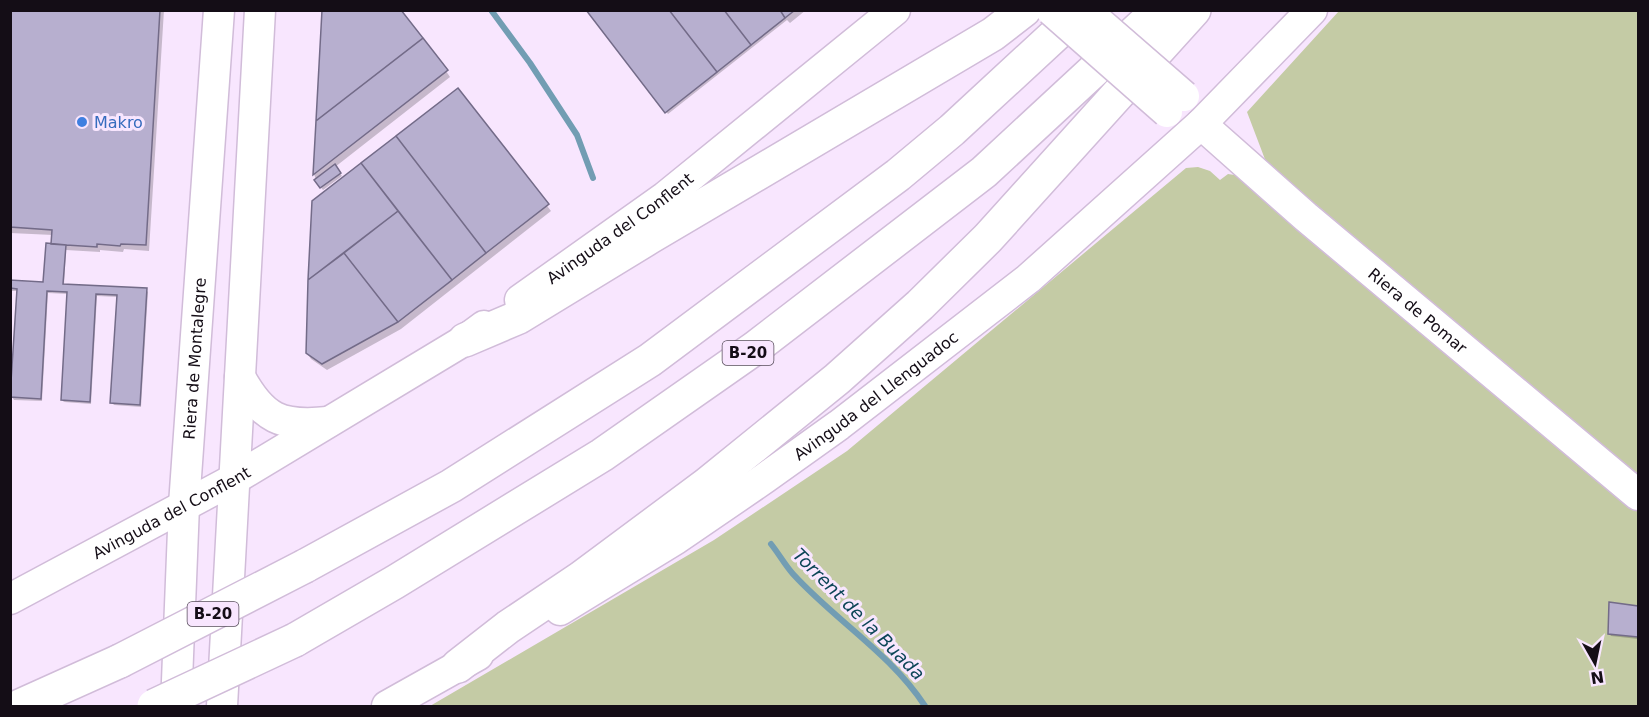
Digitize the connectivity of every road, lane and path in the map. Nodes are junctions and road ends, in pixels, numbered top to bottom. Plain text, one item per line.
1 (219, 10) edge
2 (260, 10) edge
3 (895, 10) edge
4 (1024, 10) edge
5 (1051, 10) edge
6 (1084, 10) edge
7 (1159, 10) edge
8 (1194, 10) edge
9 (1312, 10) edge
10 (1175, 104) junction
11 (1199, 125) junction
12 (465, 340) junction
13 (240, 377) junction
14 (328, 422) junction
15 (236, 478) junction
16 (1638, 495) edge
17 (184, 505) junction
18 (10, 599) edge
19 (458, 666) junction
20 (20, 706) edge
21 (154, 706) edge
22 (176, 706) edge
23 (222, 706) edge
24 (387, 706) edge

1 - 17 street, Riera de Montalegre
2 - 13 street
3 - 12 street, Avinguda del Conflent
4 - 12 highway
5 - 10 street, bridge
6 - 10 street, bridge
6 - 20 highway, B-20, bridge
7 - 21 highway, B-20, bridge
8 - 19 highway
9 - 11 street, Avinguda del Llenguadoc
10 - 11 street, Riera de Pomar
11 - 16 street, Riera de Pomar
11 - 19 street, Avinguda del Llenguadoc
12 - 14 street, Avinguda del Conflent
13 - 14 street, Avinguda del Conflent
13 - 15 street
14 - 15 street, Avinguda del Conflent
15 - 17 street, Avinguda del Conflent
15 - 23 street
17 - 18 street, Avinguda del Conflent
17 - 22 street, Riera de Montalegre
19 - 24 street, Avinguda del Llenguadoc

